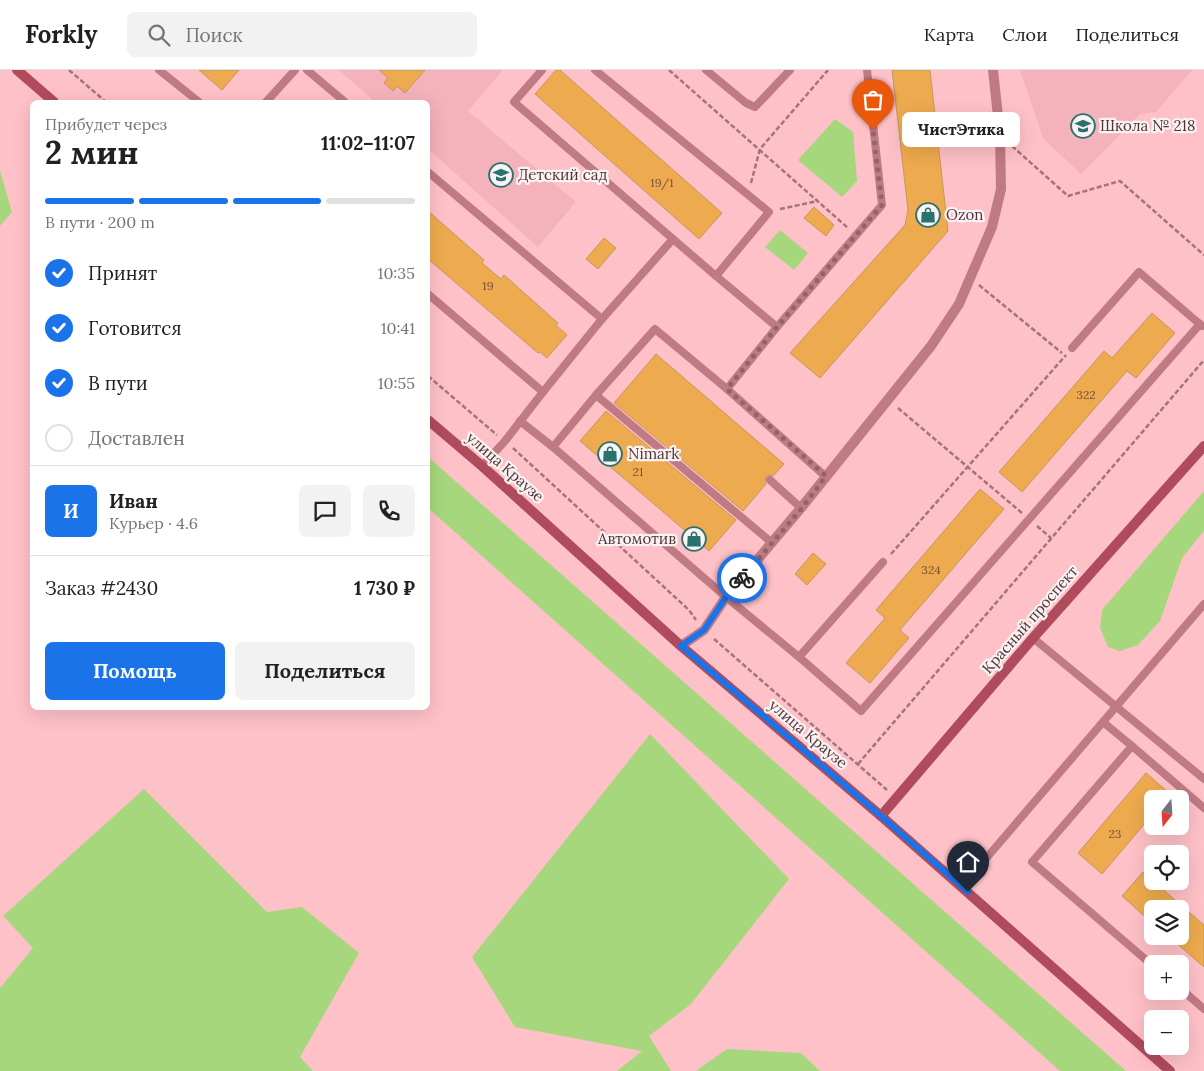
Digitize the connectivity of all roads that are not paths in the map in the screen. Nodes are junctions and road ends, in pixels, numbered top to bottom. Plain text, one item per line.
1 (17, 70) edge
2 (159, 70) edge
3 (295, 70) edge
4 (306, 70) edge
5 (542, 70) edge
6 (595, 70) edge
7 (706, 70) edge
8 (790, 70) edge
9 (867, 70) edge
10 (993, 70) edge
11 (52, 100) edge
12 (196, 100) edge
13 (268, 100) edge
14 (343, 100) edge
15 (430, 174) edge
16 (673, 239) junction
17 (716, 276) junction
18 (430, 296) edge
19 (602, 319) junction
20 (1202, 326) edge
21 (777, 327) junction
22 (1072, 348) road end
23 (727, 389) junction
24 (543, 392) junction
25 (596, 395) junction
26 (520, 421) junction
27 (430, 422) edge
28 (553, 446) junction
29 (1204, 446) edge
30 (482, 466) junction
31 (826, 476) junction
32 (770, 480) dead end
33 (802, 508) junction
34 (771, 542) junction
35 (883, 562) road end
36 (726, 597) junction
37 (1204, 604) edge
38 (1033, 638) junction
39 (681, 646) junction
40 (799, 658) junction
41 (1116, 706) junction
42 (1103, 722) junction
43 (1132, 746) junction
44 (1204, 779) edge
45 (1204, 808) edge
46 (881, 816) junction
47 (983, 862) dead end
48 (1144, 958) edge
49 (1189, 996) edge
50 (1204, 1009) edge
51 (1170, 1071) edge

1 - 11 main road
2 - 12 lane
3 - 13 lane
4 - 14 lane
5 - 16 lane
6 - 17 lane
7 - 8 lane
9 - 21 lane
10 - 31 street
15 - 19 lane
16 - 17 lane
16 - 19 lane
17 - 21 lane
18 - 24 lane
19 - 24 lane
20 - 22 lane
20 - 40 lane
21 - 23 lane
23 - 25 lane
23 - 31 lane
24 - 26 lane
25 - 28 lane
25 - 34 lane
26 - 28 lane
26 - 30 lane
27 - 30 main road, улица Краузе
28 - 36 lane
29 - 38 main road, Красный проспект
30 - 39 main road, улица Краузе
31 - 33 street
32 - 33 lane
33 - 34 street
34 - 36 street
35 - 40 lane
36 - 39 street
36 - 40 lane
37 - 41 lane
38 - 41 lane
38 - 46 main road, Красный проспект
39 - 46 main road, улица Краузе
41 - 42 lane
41 - 44 lane
42 - 43 lane
42 - 47 lane
43 - 45 lane
43 - 48 lane
46 - 51 main road, улица Краузе
49 - 50 lane

